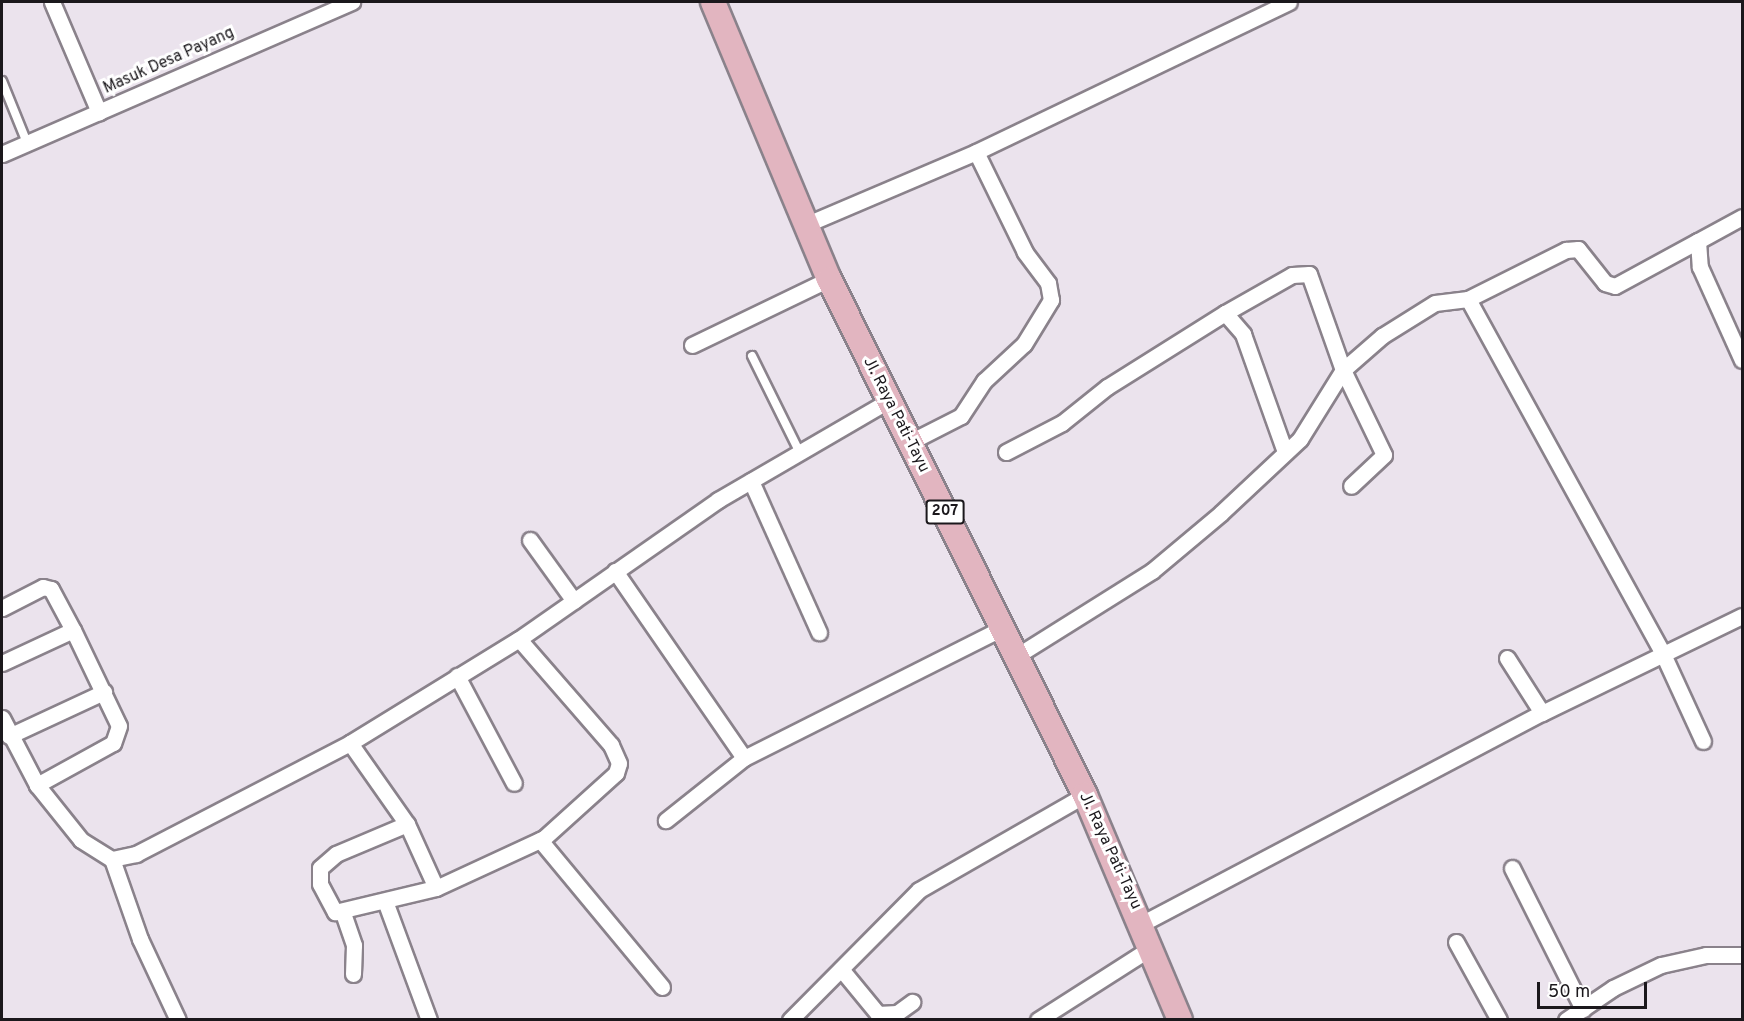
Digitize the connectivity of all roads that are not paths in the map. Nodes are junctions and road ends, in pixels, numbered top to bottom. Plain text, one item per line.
1 (52, 2) edge
2 (352, 2) edge
3 (713, 2) edge
4 (1289, 2) edge
5 (2, 81) edge
6 (99, 112) junction
7 (27, 143) junction
8 (976, 152) junction
9 (2, 154) edge
10 (1743, 217) edge
11 (805, 225) junction
12 (1698, 241) junction
13 (829, 279) junction
14 (1468, 299) junction
15 (1225, 313) junction
16 (692, 345) dead end
17 (752, 356) dead end
18 (1743, 360) edge
19 (1343, 370) junction
20 (888, 400) junction
21 (910, 442) junction
22 (1006, 452) dead end
23 (1285, 452) junction
24 (800, 453) junction
25 (751, 481) junction
26 (1351, 486) dead end
27 (530, 540) dead end
28 (615, 571) junction
29 (574, 601) junction
30 (2, 608) edge
31 (1743, 616) edge
32 (1002, 628) junction
33 (73, 630) junction
34 (819, 632) dead end
35 (519, 639) junction
36 (1662, 652) junction
37 (1018, 655) junction
38 (1507, 658) dead end
39 (2, 663) edge
40 (457, 676) junction
41 (104, 692) junction
42 (1542, 714) junction
43 (2, 718) edge
44 (9, 736) junction
45 (1703, 741) dead end
46 (350, 742) junction
47 (744, 758) junction
48 (514, 783) dead end
49 (37, 784) junction
50 (1085, 795) junction
51 (666, 820) dead end
52 (407, 824) junction
53 (540, 840) junction
54 (112, 859) junction
55 (1512, 868) dead end
56 (436, 888) junction
57 (385, 901) junction
58 (343, 914) junction
59 (1143, 923) junction
60 (1456, 942) dead end
61 (1149, 949) junction
62 (1743, 955) edge
63 (840, 969) junction
64 (353, 974) dead end
65 (662, 987) dead end
66 (912, 1002) dead end
67 (1583, 1010) junction
68 (178, 1020) edge
69 (429, 1020) edge
70 (790, 1020) edge
71 (1038, 1020) edge
72 (1180, 1020) edge
73 (1499, 1020) edge
74 (1566, 1020) edge

1 - 6 street
2 - 6 street, Masuk Desa Payang
3 - 11 main road, Jl. Raya Pati-Tayu / 207
4 - 8 street
5 - 7 lane
6 - 7 street, Masuk Desa Payang
7 - 9 street, Masuk Desa Payang
8 - 11 street
8 - 21 street
10 - 12 street
11 - 13 main road, Jl. Raya Pati-Tayu / 207
12 - 14 street
12 - 18 street
13 - 16 street
13 - 20 main road, Jl. Raya Pati-Tayu / 207
14 - 19 street
14 - 36 street
15 - 19 street
15 - 22 street
15 - 23 street
17 - 24 lane
19 - 23 street
19 - 26 street
20 - 21 main road, Jl. Raya Pati-Tayu / 207
20 - 24 street
21 - 32 main road, Jl. Raya Pati-Tayu / 207
23 - 37 street
24 - 25 street
25 - 28 street
25 - 34 street
27 - 29 street
28 - 29 street
28 - 47 street
29 - 35 street
30 - 33 street
31 - 36 street
32 - 37 main road, Jl. Raya Pati-Tayu / 207
32 - 47 street
33 - 39 street
33 - 41 street
35 - 40 street
35 - 53 street
36 - 42 street
36 - 45 street
37 - 50 main road, Jl. Raya Pati-Tayu / 207
38 - 42 street
40 - 46 street
40 - 48 street
41 - 44 street
41 - 49 street
42 - 59 street
43 - 44 street
44 - 49 street
46 - 52 street
46 - 54 street
47 - 51 street
49 - 54 street
50 - 59 main road, Jl. Raya Pati-Tayu / 207
50 - 63 street
52 - 56 street
52 - 58 street
53 - 56 street
53 - 65 street
54 - 68 street
55 - 67 street
56 - 57 street
57 - 58 street
57 - 69 street
58 - 64 street
59 - 61 main road, Jl. Raya Pati-Tayu / 207
60 - 73 street
61 - 71 street
61 - 72 main road, Jl. Raya Pati-Tayu / 207
62 - 67 street
63 - 66 street
63 - 70 street
67 - 74 street

